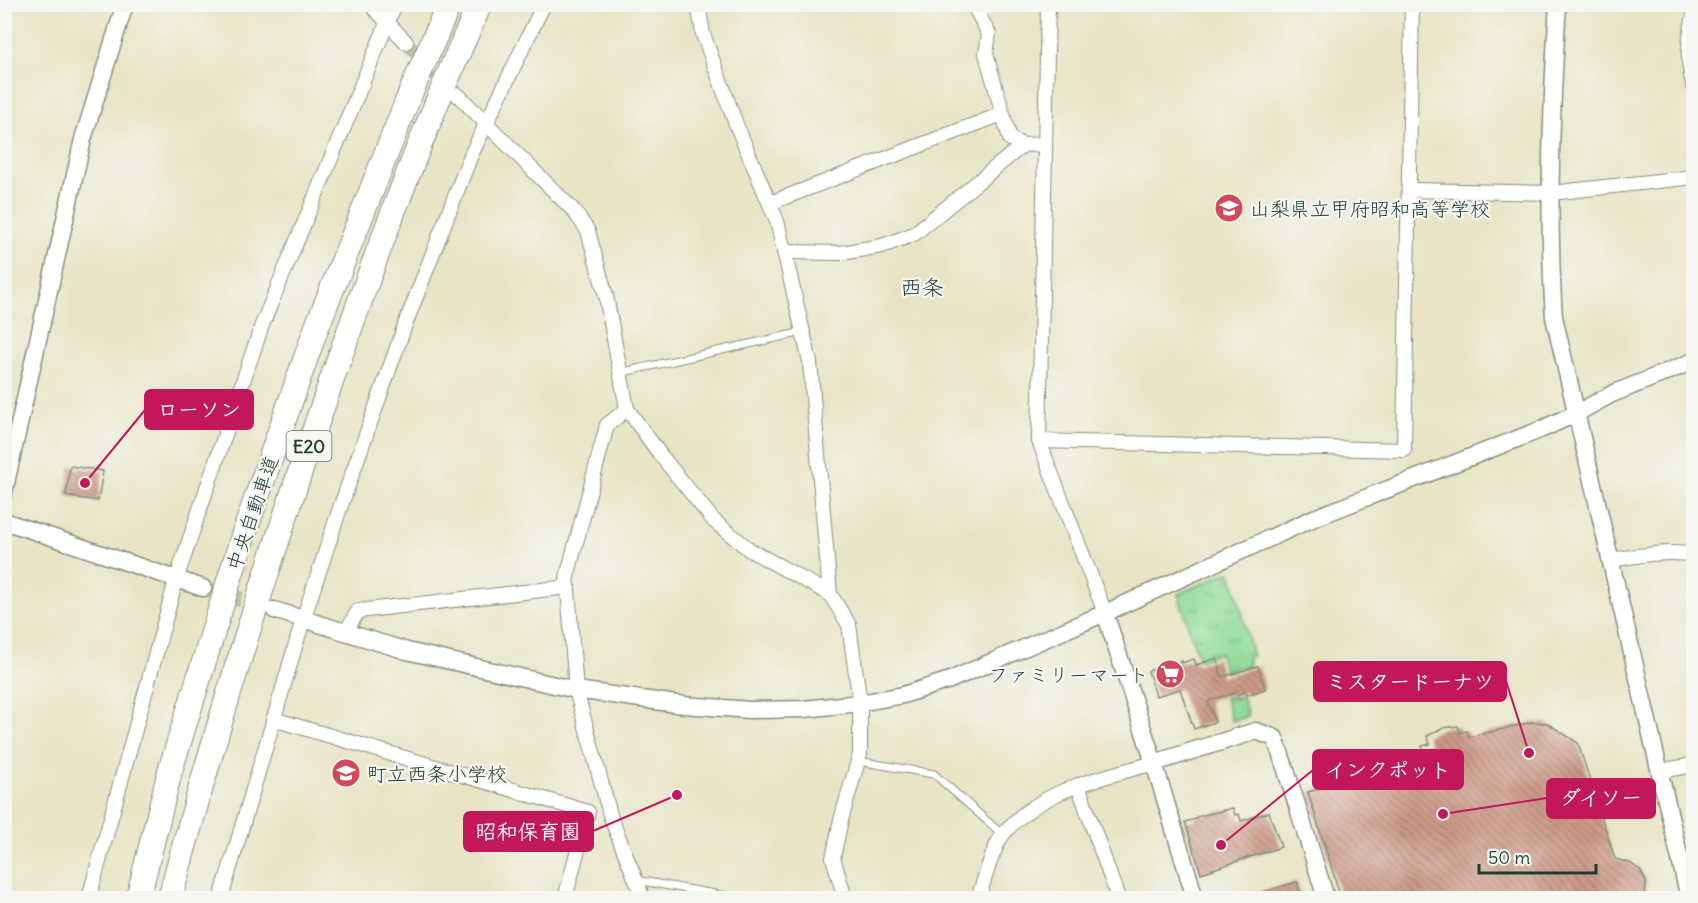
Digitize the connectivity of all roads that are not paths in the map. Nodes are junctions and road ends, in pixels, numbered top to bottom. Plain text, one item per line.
1 (125, 4) edge
2 (370, 4) edge
3 (395, 4) edge
4 (449, 4) edge
5 (480, 4) edge
6 (491, 4) edge
7 (544, 4) edge
8 (698, 4) edge
9 (973, 4) edge
10 (1048, 4) edge
11 (1412, 4) edge
12 (1558, 4) edge
13 (1694, 15) edge
14 (387, 22) junction
15 (466, 34) junction
16 (406, 42) tunnel mouth
17 (1694, 87) edge
18 (458, 95) tunnel mouth
19 (1002, 114) junction
20 (485, 122) junction
21 (1045, 144) junction
22 (1023, 145) junction
23 (1694, 177) edge
24 (1410, 190) junction
25 (1551, 193) junction
26 (770, 203) junction
27 (784, 252) junction
28 (803, 332) junction
29 (1694, 361) edge
30 (620, 373) junction
31 (627, 409) junction
32 (1577, 413) junction
33 (1039, 441) junction
34 (4, 492) edge
35 (4, 521) edge
36 (1694, 555) edge
37 (1610, 560) junction
38 (176, 580) junction
39 (568, 587) junction
40 (203, 588) tunnel mouth
41 (830, 594) junction
42 (274, 610) tunnel mouth
43 (1105, 613) junction
44 (303, 620) junction
45 (345, 633) junction
46 (576, 690) junction
47 (860, 704) junction
48 (273, 719) junction
49 (858, 761) junction
50 (1154, 763) junction
51 (1694, 765) edge
52 (1660, 771) junction
53 (1078, 785) junction
54 (1002, 835) junction
55 (636, 880) junction
56 (89, 898) edge
57 (138, 898) edge
58 (170, 898) edge
59 (221, 898) edge
60 (565, 898) edge
61 (643, 898) edge
62 (736, 898) edge
63 (845, 898) edge
64 (978, 898) edge
65 (1118, 898) edge
66 (1195, 898) edge
67 (1326, 898) edge
68 (1689, 898) edge

1 - 34 street
2 - 14 street
3 - 14 street
4 - 57 highway, 中央自動車道 / E20
5 - 15 highway, 中央自動車道 / E20
6 - 15 highway
7 - 20 street
8 - 26 street
9 - 19 street
10 - 21 street
11 - 24 street
12 - 25 street
13 - 17 street
14 - 16 street
14 - 38 street
15 - 58 highway, 中央自動車道 / E20
18 - 20 street
19 - 22 street
19 - 26 street
20 - 30 street
20 - 44 street
21 - 22 street
21 - 33 street
22 - 27 street
23 - 25 street
24 - 25 street
24 - 33 street
25 - 32 street
26 - 27 street
27 - 28 street
28 - 30 lane
28 - 41 street
29 - 32 street
30 - 31 street
31 - 39 street
31 - 41 street
32 - 37 street
32 - 43 street
33 - 43 street
35 - 38 street
36 - 37 street
37 - 52 street
38 - 40 street
38 - 56 street
39 - 45 street
39 - 46 street
41 - 47 street
42 - 44 street
43 - 47 street
43 - 50 street
44 - 45 street
44 - 48 street
45 - 46 street
46 - 47 street
46 - 55 street
47 - 49 street
48 - 59 street
48 - 60 street
49 - 54 lane
49 - 63 street
50 - 53 street
50 - 66 street
50 - 67 street
51 - 52 street
52 - 68 street
53 - 54 street
53 - 65 street
54 - 64 street
55 - 61 street
55 - 62 lane

